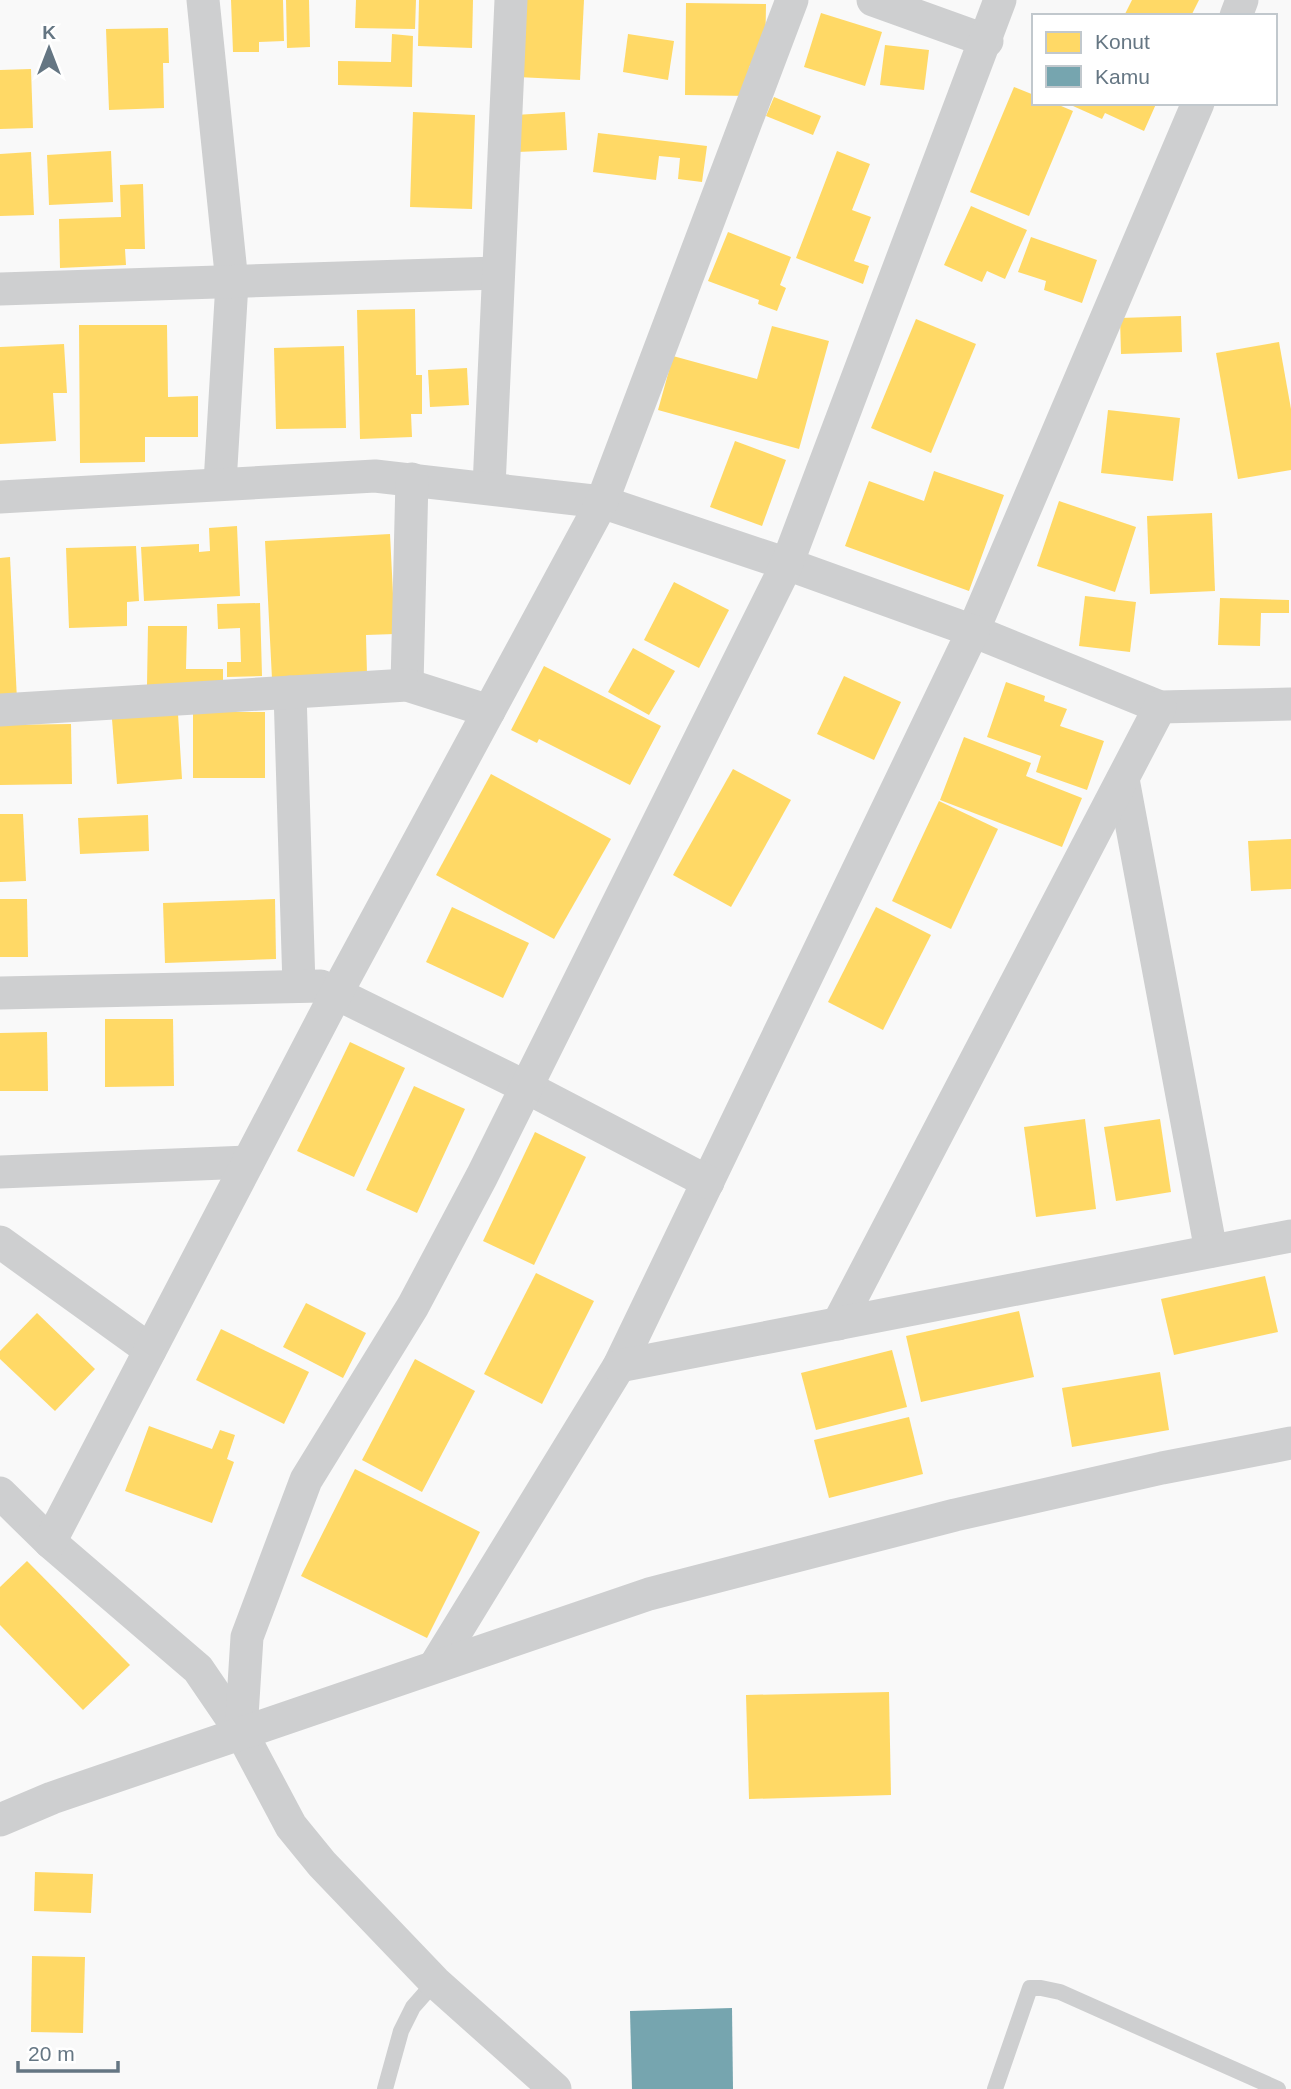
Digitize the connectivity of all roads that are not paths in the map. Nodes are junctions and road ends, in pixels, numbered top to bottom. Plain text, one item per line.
1 (203, 0) edge
2 (511, 0) edge
3 (792, 0) edge
4 (873, 0) edge
5 (1000, 0) edge
6 (987, 41) junction
7 (1197, 105) edge
8 (497, 273) junction
9 (232, 283) junction
10 (0, 289) edge
11 (412, 479) junction
12 (220, 483) junction
13 (489, 487) junction
14 (0, 497) edge
15 (602, 502) junction
16 (788, 565) junction
17 (973, 631) junction
18 (407, 685) junction
19 (290, 692) junction
20 (1291, 704) edge
21 (1160, 707) junction
22 (0, 710) edge
23 (489, 711) junction
24 (1123, 779) junction
25 (299, 986) junction
26 (0, 993) edge
27 (336, 994) junction
28 (526, 1087) junction
29 (248, 1162) junction
30 (0, 1172) edge
31 (708, 1182) junction
32 (1291, 1236) edge
33 (0, 1242) edge
34 (1211, 1251) junction
35 (838, 1324) junction
36 (150, 1350) junction
37 (619, 1366) junction
38 (1291, 1443) edge
39 (0, 1493) edge
40 (50, 1542) junction
41 (247, 1637) junction
42 (435, 1666) junction
43 (198, 1669) junction
44 (242, 1732) junction
45 (6, 1806) edge
46 (435, 1982) junction
47 (385, 2089) edge
48 (555, 2089) edge
49 (995, 2089) edge
50 (1278, 2089) edge

1 - 9 street
2 - 8 street
3 - 15 street
4 - 6 street
5 - 6 street
6 - 16 street
7 - 17 street
8 - 9 street
8 - 13 street
9 - 10 street
9 - 12 street
11 - 12 street
11 - 13 street
11 - 18 street
12 - 14 street
13 - 15 street
15 - 16 street
15 - 23 street
16 - 17 street
16 - 28 street
17 - 21 street
17 - 31 street
18 - 19 street
18 - 23 street
19 - 22 street
19 - 25 street
20 - 21 street
21 - 24 street
23 - 27 street
24 - 34 street
24 - 35 street
25 - 26 street
25 - 27 street
27 - 28 street
27 - 29 street
28 - 31 street
28 - 41 street
29 - 30 street
29 - 36 street
31 - 37 street
32 - 34 street
33 - 36 street
34 - 35 street
35 - 37 street
36 - 40 street
37 - 42 street
38 - 42 street
39 - 40 street
40 - 43 street
41 - 43 street
41 - 44 street
42 - 44 street
43 - 44 street
44 - 45 street
44 - 46 street
46 - 47 lane
46 - 48 street
49 - 50 lane

